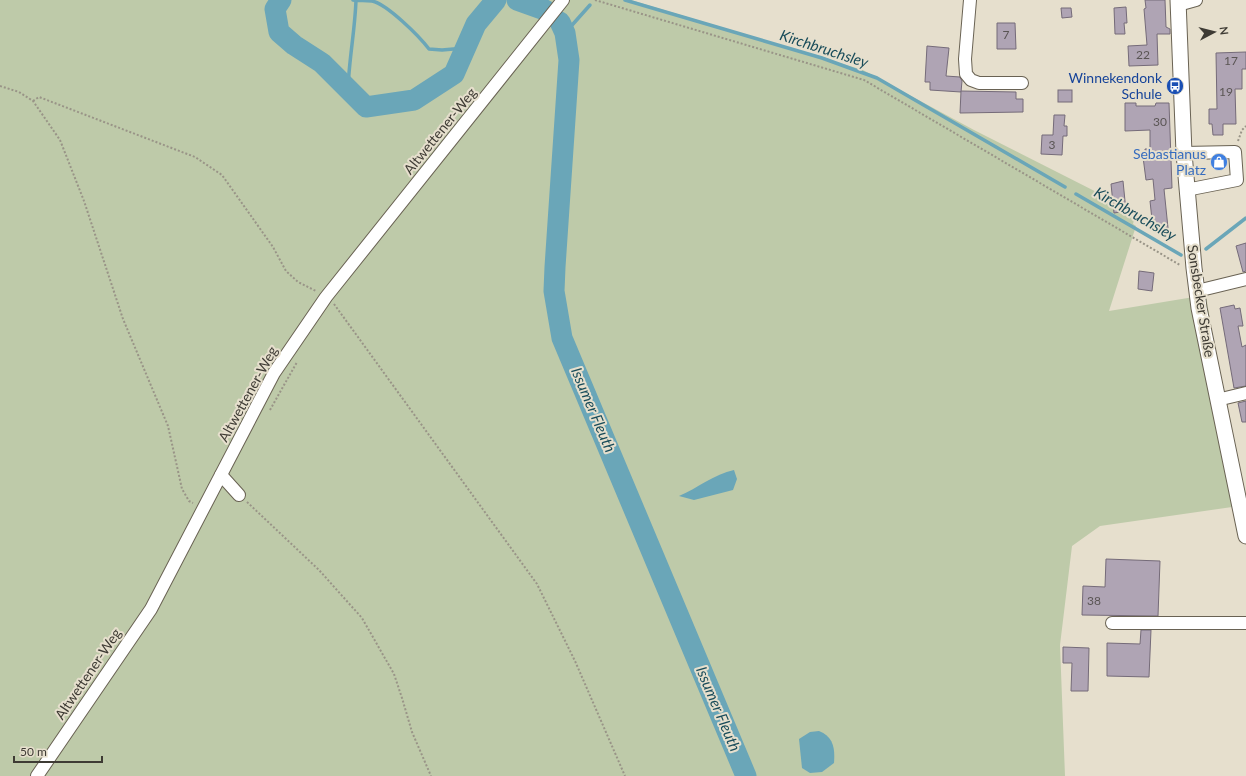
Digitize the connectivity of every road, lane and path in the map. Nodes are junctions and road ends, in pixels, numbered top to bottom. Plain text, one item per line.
1 (595, 0) edge
2 (970, 0) edge
3 (1196, 0) edge
4 (561, 2) edge
5 (1178, 2) edge
6 (1022, 83) dead end
7 (0, 86) edge
8 (33, 100) junction
9 (1246, 126) edge
10 (1235, 152) junction
11 (1184, 154) junction
12 (1186, 190) junction
13 (1194, 268) junction
14 (1246, 279) edge
15 (1197, 291) junction
16 (329, 299) junction
17 (301, 356) dead end
18 (1246, 393) edge
19 (1217, 400) junction
20 (266, 416) dead end
21 (221, 474) junction
22 (239, 494) joint
23 (1242, 503) edge
24 (203, 508) junction
25 (1246, 536) edge
26 (1112, 623) dead end
27 (1246, 623) edge
28 (37, 776) edge
29 (431, 776) edge
30 (625, 776) edge

1 - 13 path
2 - 6 street
3 - 5 street
4 - 16 street, Altwettener-Weg
5 - 11 main road, Sonsbecker Straße
7 - 8 path
8 - 16 path
8 - 24 path
9 - 10 path
10 - 11 street
10 - 12 street
11 - 12 main road, Sonsbecker Straße
12 - 13 main road, Sonsbecker Straße
13 - 15 main road, Sonsbecker Straße
14 - 15 street
15 - 19 main road, Sonsbecker Straße
16 - 21 street, Altwettener-Weg
16 - 30 path
17 - 20 path
18 - 19 street
19 - 23 main road, Sonsbecker Straße
21 - 22 street
21 - 24 street, Altwettener-Weg
22 - 29 path
23 - 25 main road, Sonsbecker Straße
24 - 28 street, Altwettener-Weg
26 - 27 street

